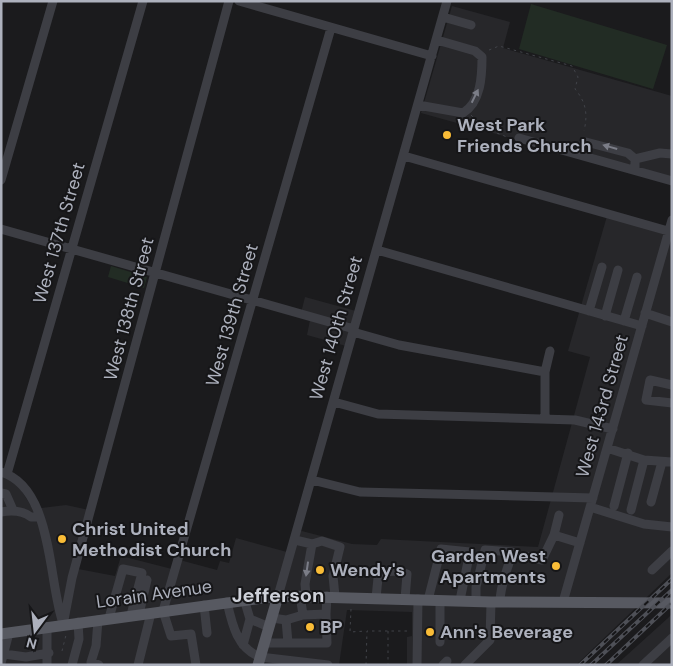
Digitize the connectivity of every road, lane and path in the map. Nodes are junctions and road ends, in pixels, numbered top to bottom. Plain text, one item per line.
1 (53, 1) edge
2 (143, 1) edge
3 (229, 1) edge
4 (239, 1) edge
5 (447, 1) edge
6 (443, 17) junction
7 (471, 25) dead end
8 (331, 28) junction
9 (436, 40) junction
10 (489, 50) dead end
11 (432, 56) junction
12 (418, 104) junction
13 (470, 115) dead end
14 (584, 131) dead end
15 (519, 138) joint
16 (579, 154) junction
17 (672, 154) edge
18 (404, 156) junction
19 (635, 159) junction
20 (634, 170) junction
21 (1, 180) edge
22 (672, 181) edge
23 (672, 220) edge
24 (1, 229) edge
25 (668, 231) junction
26 (71, 249) junction
27 (376, 250) junction
28 (602, 267) dead end
29 (618, 270) dead end
30 (156, 274) junction
31 (637, 277) dead end
32 (252, 301) junction
33 (589, 311) junction
34 (645, 313) junction
35 (605, 316) junction
36 (624, 321) junction
37 (672, 322) edge
38 (642, 326) junction
39 (354, 331) junction
40 (550, 352) dead end
41 (544, 372) junction
42 (672, 385) edge
43 (334, 402) junction
44 (672, 403) edge
45 (545, 419) junction
46 (613, 429) junction
47 (607, 448) junction
48 (628, 453) junction
49 (644, 460) junction
50 (662, 462) junction
51 (672, 462) edge
52 (4, 473) edge
53 (312, 480) junction
54 (1, 493) edge
55 (593, 498) junction
56 (651, 502) dead end
57 (614, 506) dead end
58 (590, 507) junction
59 (631, 510) dead end
60 (5, 511) edge
61 (559, 515) dead end
62 (40, 517) junction
63 (672, 527) edge
64 (554, 535) junction
65 (295, 540) junction
66 (580, 543) junction
67 (312, 544) junction
68 (672, 551) edge
69 (525, 556) dead end
70 (652, 570) dead end
71 (147, 580) dead end
72 (303, 595) junction
73 (278, 596) junction
74 (331, 596) junction
75 (376, 598) junction
76 (244, 599) junction
77 (405, 599) junction
78 (423, 599) junction
79 (440, 600) junction
80 (460, 600) junction
81 (476, 601) junction
82 (227, 602) junction
83 (495, 602) junction
84 (563, 602) junction
85 (672, 603) edge
86 (204, 605) junction
87 (351, 608) dead end
88 (163, 611) junction
89 (151, 612) junction
90 (326, 614) junction
91 (135, 615) junction
92 (303, 615) junction
93 (104, 619) junction
94 (250, 619) junction
95 (286, 620) junction
96 (78, 622) junction
97 (270, 623) junction
98 (46, 627) junction
99 (65, 630) junction
100 (366, 631) junction
101 (388, 631) junction
102 (412, 631) dead end
103 (5, 633) edge
104 (207, 633) dead end
105 (672, 638) edge
106 (440, 642) dead end
107 (264, 643) junction
108 (288, 643) junction
109 (243, 644) junction
110 (62, 651) dead end
111 (48, 653) junction
112 (3, 658) edge
113 (259, 661) edge
114 (47, 665) edge
115 (72, 665) edge
116 (98, 665) edge
117 (138, 665) edge
118 (196, 665) edge
119 (328, 665) edge
120 (366, 665) edge
121 (388, 665) edge
122 (417, 665) edge
123 (465, 665) edge
124 (643, 665) edge

1 - 21 street
2 - 26 street, West 137th Street
3 - 30 street, West 138th Street
4 - 8 street
5 - 6 street, West 140th Street
6 - 7 street
6 - 9 street, West 140th Street
8 - 11 street
8 - 32 street, West 139th Street
9 - 11 street, West 140th Street
12 -> 9 street
10 - 14 path
11 - 12 street, West 140th Street
12 - 18 street, West 140th Street
13 - 15 path
15 - 16 street
19 -> 16 street
16 - 20 street
17 - 19 street
18 - 25 street
18 - 27 street, West 140th Street
19 - 20 street
20 - 22 street
23 - 25 street, West 143rd Street
24 - 26 street
25 - 34 street, West 143rd Street
26 - 30 street
26 - 52 street, West 137th Street
27 - 33 street
27 - 39 street, West 140th Street
28 - 33 street
29 - 35 street
30 - 32 street
30 - 99 street, West 138th Street
31 - 36 street
32 - 39 street
32 - 88 street, West 139th Street
33 - 35 street
34 - 37 street
34 - 38 street, West 143rd Street
35 - 36 street
36 - 38 street
38 - 46 street, West 143rd Street
39 - 41 street
39 - 43 street, West 140th Street
40 - 41 street
41 - 45 street
42 - 44 street
43 - 45 street
43 - 53 street, West 140th Street
45 - 46 street
46 - 47 street, West 143rd Street
47 - 48 street
47 - 55 street, West 143rd Street
48 - 49 street
48 - 57 street
49 - 50 street
49 - 59 street
50 - 51 street
50 - 56 street
52 - 62 street
53 - 55 street
53 - 65 street, West 140th Street
54 - 60 street
55 - 58 street, West 143rd Street
58 - 63 street
58 - 66 street, West 143rd Street
60 - 62 street
61 - 64 street
62 - 99 street
64 - 66 street
64 - 69 street
65 - 67 street
65 - 73 street, West 140th Street
66 - 84 street, West 143rd Street
67 -> 72 street
67 - 74 street
68 - 70 street
71 - 91 street
72 - 73 main road, Lorain Avenue
72 - 74 main road, Lorain Avenue
72 - 92 street
73 - 76 main road, Lorain Avenue
73 - 97 main road, West 140th Street
74 - 75 main road, Lorain Avenue
74 - 90 street
75 - 77 main road, Lorain Avenue
75 - 77 street
76 - 82 main road, Lorain Avenue
76 - 94 street
77 - 78 main road, Lorain Avenue
78 - 79 main road, Lorain Avenue
78 - 80 street
78 - 122 street
79 - 80 main road, Lorain Avenue
79 - 106 street
80 - 81 main road, Lorain Avenue
81 - 83 main road, Lorain Avenue
81 - 83 street
82 - 86 main road, Lorain Avenue
82 - 109 street
83 - 84 main road, Lorain Avenue
83 - 123 street
84 - 85 main road, Lorain Avenue
86 - 88 main road, Lorain Avenue
86 - 104 street
87 - 100 path
88 - 89 main road, Lorain Avenue
88 - 118 street
89 - 91 main road, Lorain Avenue
89 - 117 street
90 - 92 street
90 - 108 street
91 - 93 main road, Lorain Avenue
91 - 93 street
92 - 95 street
93 - 96 main road, Lorain Avenue
93 - 116 street
94 - 97 street
94 - 109 street
95 - 97 street
95 - 108 street
96 - 99 main road, Lorain Avenue
96 - 115 street
97 - 107 main road, West 140th Street
98 - 99 main road, Lorain Avenue
98 - 103 main road, Lorain Avenue
98 - 111 street
99 - 110 path
100 - 101 path
100 - 120 path
101 - 102 path
101 - 121 path
103 - 112 street
105 - 124 street
107 - 108 street
107 - 113 main road, West 140th Street
109 - 113 street
111 - 112 street
111 - 114 street
113 - 119 street

